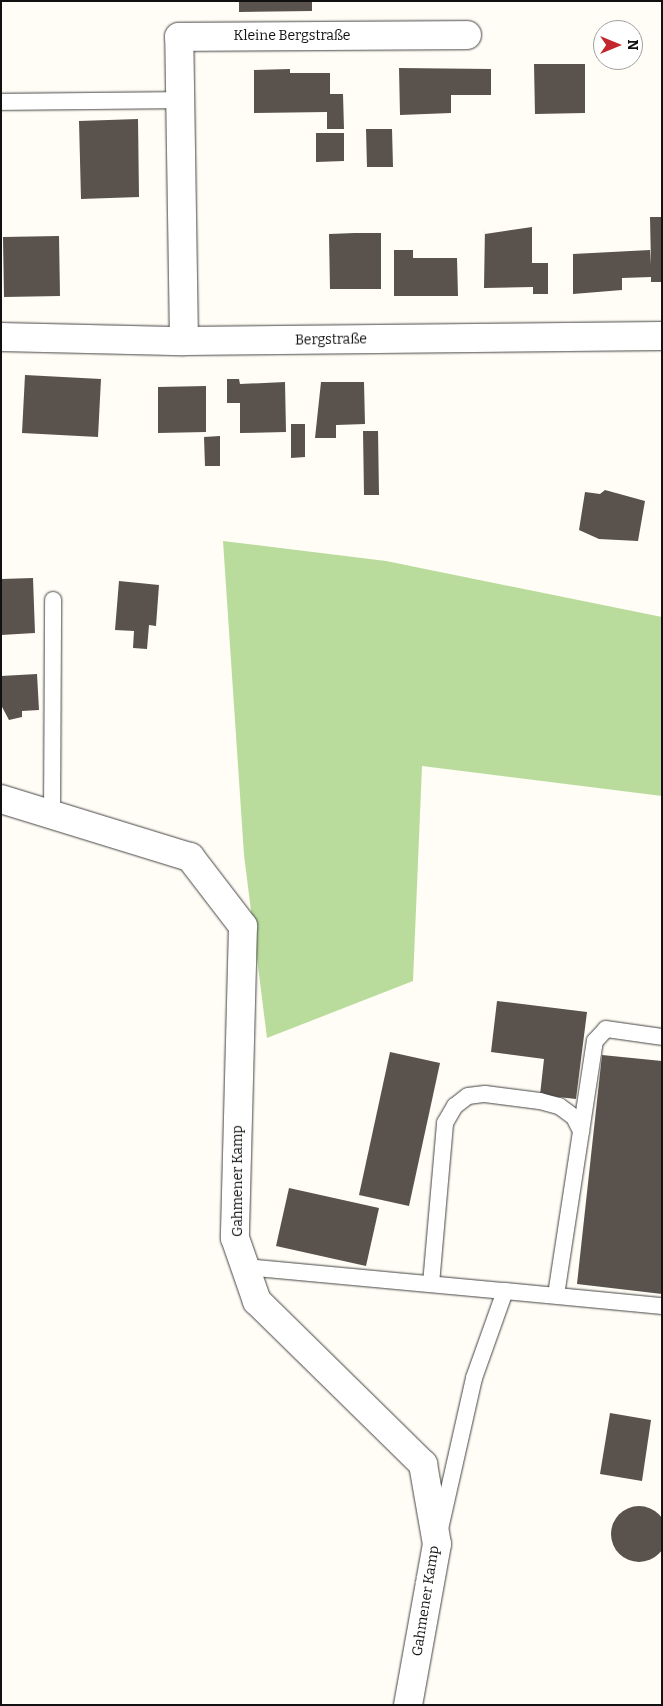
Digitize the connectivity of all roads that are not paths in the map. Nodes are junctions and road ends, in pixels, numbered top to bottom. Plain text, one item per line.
1 (467, 36) dead end
2 (181, 100) junction
3 (1, 102) edge
4 (662, 336) edge
5 (1, 337) edge
6 (184, 341) junction
7 (53, 600) dead end
8 (1, 799) edge
9 (52, 814) junction
10 (662, 1037) edge
11 (581, 1131) junction
12 (246, 1267) junction
13 (431, 1284) junction
14 (504, 1291) junction
15 (556, 1295) junction
16 (662, 1306) edge
17 (436, 1544) junction
18 (408, 1705) edge

1 - 2 street, Kleine Bergstraße
2 - 3 lane
2 - 6 street, Kleine Bergstraße
4 - 6 street, Bergstraße
5 - 6 street, Bergstraße
7 - 9 lane
8 - 9 street, Gahmener Kamp
9 - 12 street, Gahmener Kamp
10 - 11 lane
11 - 13 lane
11 - 15 lane
12 - 13 lane
12 - 17 street, Gahmener Kamp
13 - 14 lane
14 - 15 lane
14 - 17 lane
15 - 16 lane
17 - 18 street, Gahmener Kamp

